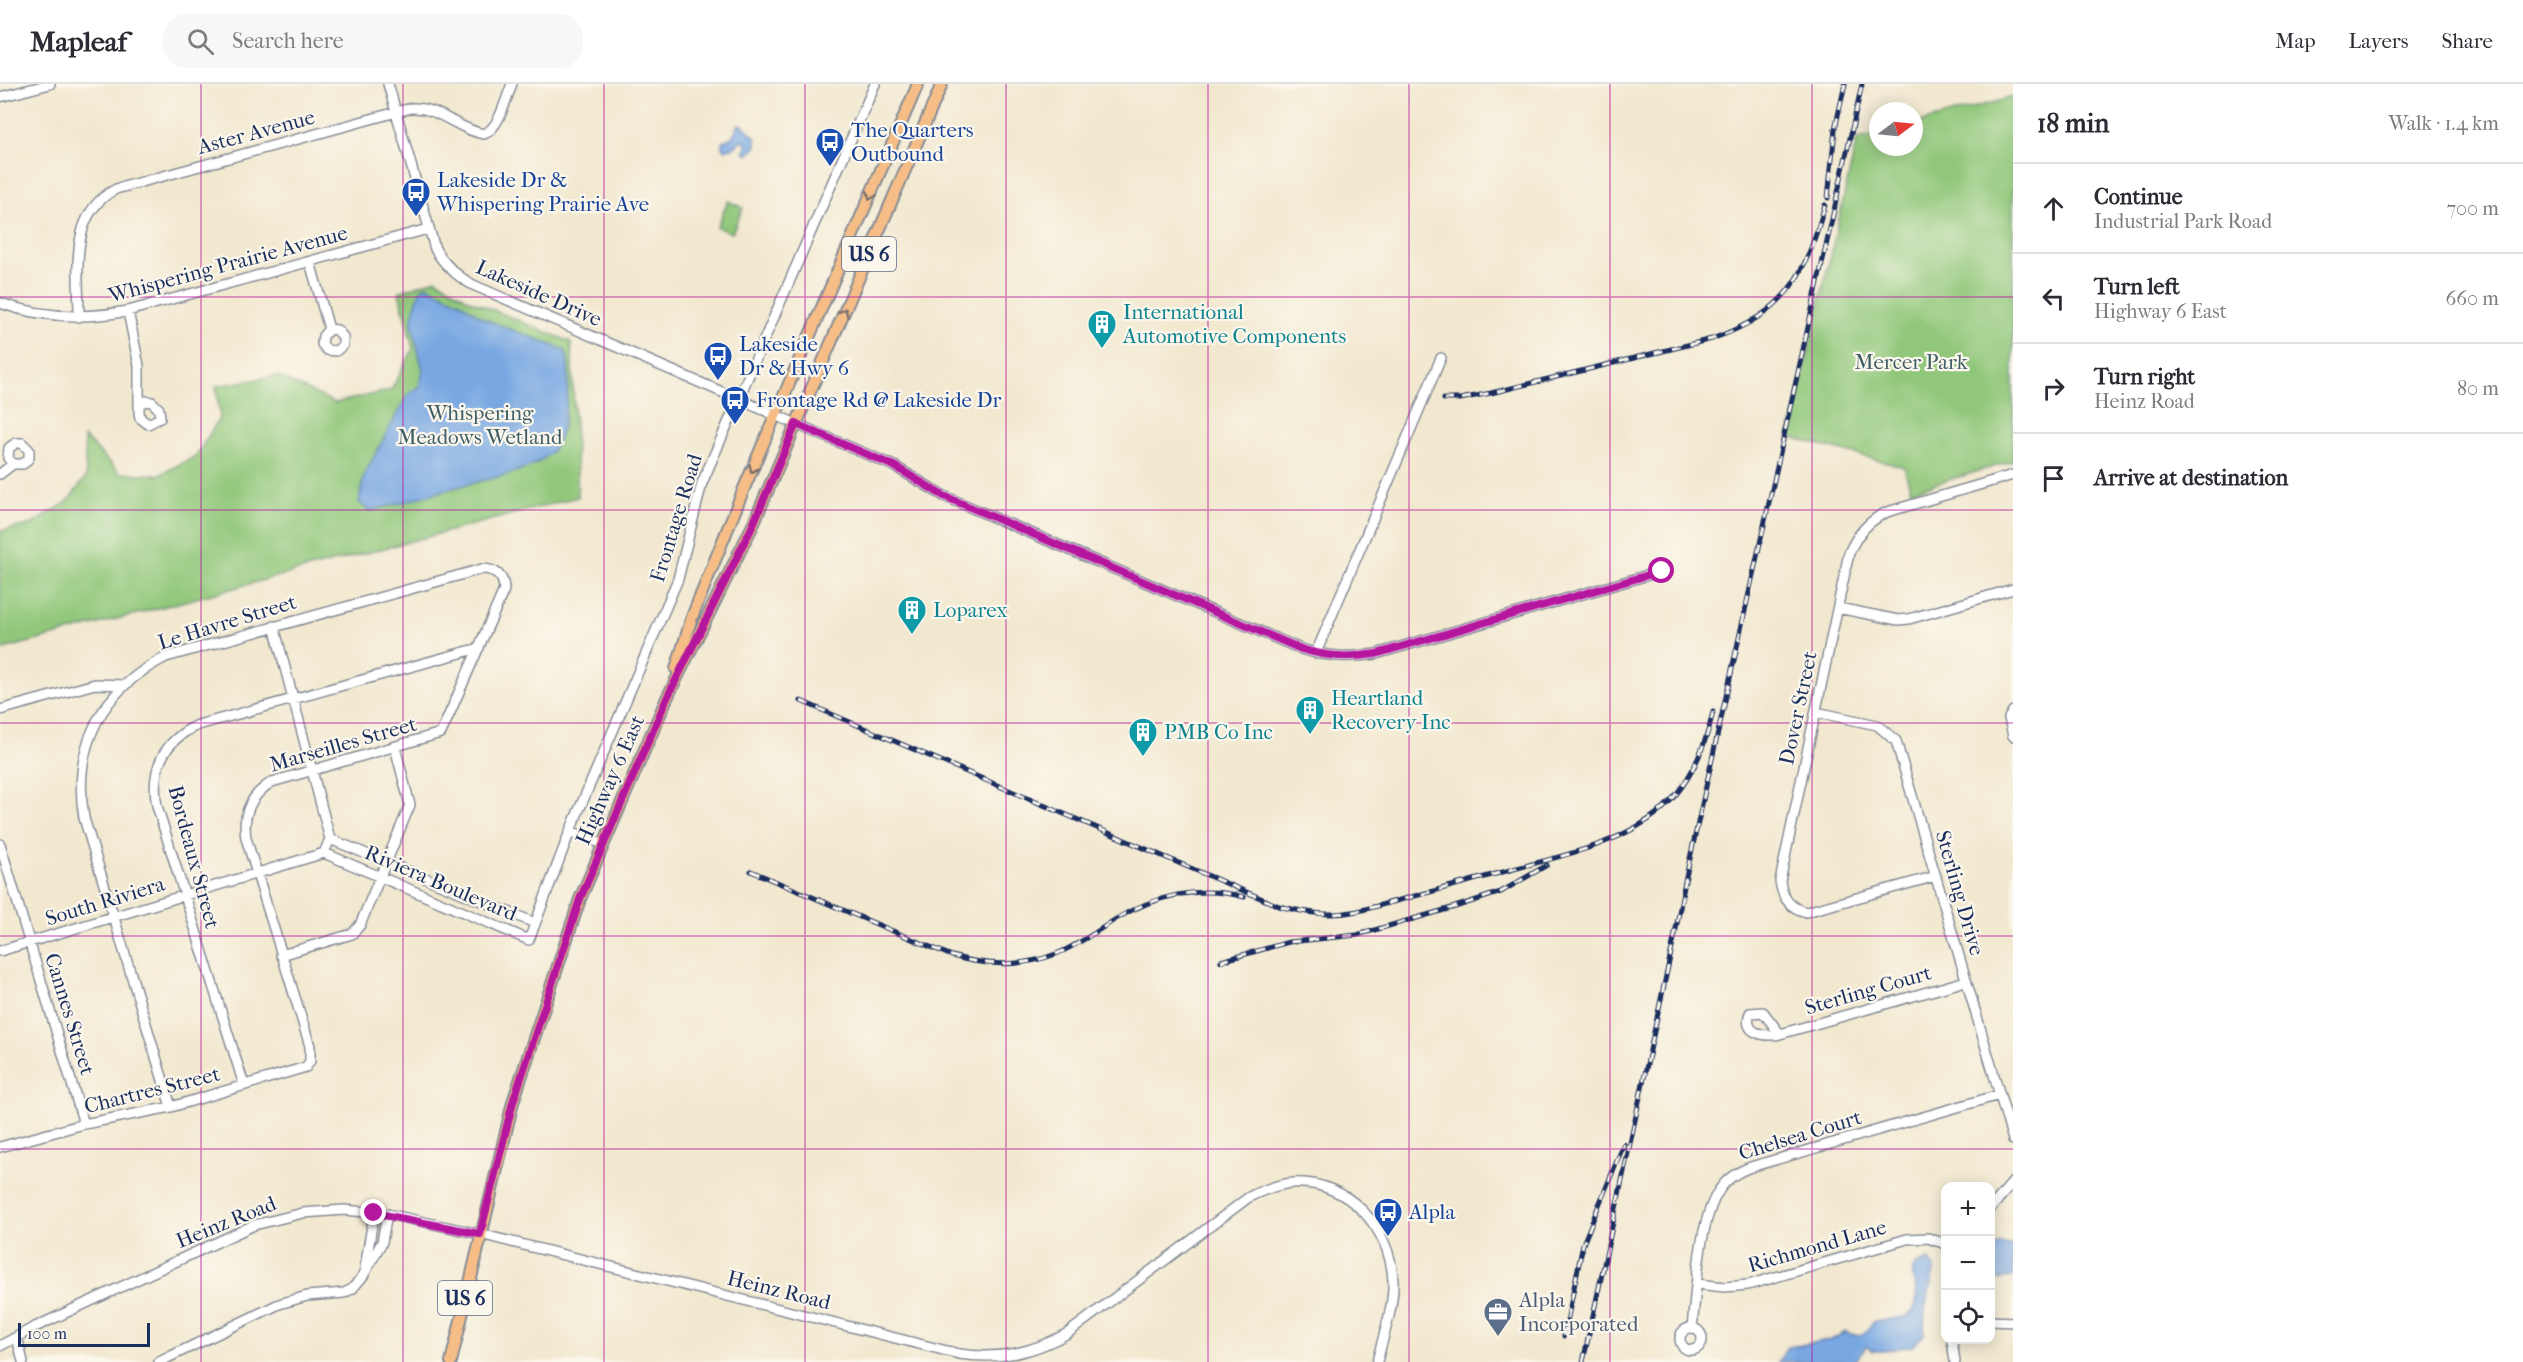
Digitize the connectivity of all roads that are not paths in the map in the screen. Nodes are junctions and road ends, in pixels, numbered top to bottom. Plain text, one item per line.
1 (50, 84) edge
2 (388, 84) edge
3 (512, 84) edge
4 (875, 84) edge
5 (918, 84) edge
6 (942, 84) edge
7 (0, 97) edge
8 (396, 113) junction
9 (428, 229) junction
10 (310, 262) junction
11 (0, 303) edge
12 (128, 311) junction
13 (79, 317) junction
14 (329, 329) dead end
15 (1441, 358) dead end
16 (738, 398) junction
17 (139, 405) dead end
18 (776, 416) junction
19 (796, 424) junction
20 (13, 464) dead end
21 (0, 474) edge
22 (2013, 475) edge
23 (1662, 571) dead end
24 (499, 575) joint
25 (2013, 589) edge
26 (1838, 608) junction
27 (274, 626) junction
28 (479, 648) junction
29 (1316, 653) junction
30 (124, 685) junction
31 (667, 698) junction
32 (293, 699) junction
33 (0, 710) edge
34 (1816, 711) junction
35 (2013, 711) edge
36 (2013, 736) edge
37 (395, 747) junction
38 (312, 770) junction
39 (570, 831) junction
40 (330, 839) junction
41 (0, 844) edge
42 (603, 844) junction
43 (324, 853) junction
44 (386, 862) junction
45 (257, 875) junction
46 (1936, 876) junction
47 (380, 877) junction
48 (184, 896) junction
49 (114, 917) junction
50 (535, 923) junction
51 (29, 942) junction
52 (0, 951) edge
53 (281, 955) junction
54 (1966, 981) junction
55 (1780, 1034) dead end
56 (310, 1061) joint
57 (244, 1085) junction
58 (1999, 1095) junction
59 (171, 1107) junction
60 (84, 1125) junction
61 (2013, 1140) edge
62 (0, 1147) edge
63 (2013, 1182) edge
64 (1995, 1203) edge
65 (374, 1213) junction
66 (387, 1214) junction
67 (480, 1234) junction
68 (1941, 1242) edge
69 (363, 1276) junction
70 (1697, 1284) junction
71 (1995, 1321) edge
72 (2013, 1322) edge
73 (1692, 1328) dead end
74 (17, 1337) junction
75 (1953, 1344) edge
76 (0, 1346) edge
77 (23, 1362) edge
78 (159, 1362) edge
79 (451, 1362) edge
80 (1377, 1362) edge
81 (1955, 1362) edge

1 - 7 street
2 - 8 street, Lakeside Drive
3 - 8 street, Aster Avenue
4 - 16 street, Frontage Road
5 -> 18 main road, Highway 6 East / US 6
19 -> 6 main road, Highway 6 East / US 6
8 - 9 street, Lakeside Drive
8 - 13 street, Aster Avenue
9 - 10 street, Whispering Prairie Avenue
9 - 16 street, Lakeside Drive
10 - 12 street, Whispering Prairie Avenue
10 - 14 street
11 - 13 street, Whispering Prairie Avenue
12 - 13 street, Whispering Prairie Avenue
12 - 17 street
15 - 29 street
16 - 18 street, Lakeside Drive
16 - 39 street, Frontage Road
18 - 19 street, Lakeside Drive
18 -> 31 main road, Highway 6 East / US 6
19 - 29 street, Lakeside Drive
19 - 31 main road, Highway 6 East / US 6
20 - 21 street
22 - 26 street, Dover Street
23 - 29 street, Lakeside Drive
24 - 27 street, Le Havre Street
24 - 28 street, Marseilles Street
25 - 26 street
26 - 34 street, Dover Street
27 - 30 street, Le Havre Street
27 - 32 street
28 - 32 street, Bordeaux Street
28 - 37 street, Marseilles Street
30 - 33 street
30 - 49 street, Le Havre Street
31 - 42 main road, Highway 6 East / US 6
32 - 38 street
32 - 48 street, Bordeaux Street
34 - 46 street, Sterling Drive
34 - 46 street, Dover Street
35 - 36 street
37 - 38 street, Marseilles Street
37 - 44 street
38 - 40 street
38 - 45 street, Marseilles Street
39 - 42 street
39 - 50 street, Riviera Boulevard
40 - 43 street
40 - 44 street, Riviera Boulevard
41 - 51 street, Cannes Street
42 - 67 main road, Highway 6 East / US 6
43 - 45 street, South Riviera
43 - 47 street, Riviera Boulevard
44 - 47 street
44 - 50 street, Riviera Boulevard
45 - 48 street, South Riviera
45 - 53 street, Marseilles Street
46 - 54 street, Sterling Drive
47 - 50 street, Riviera Boulevard
47 - 53 street
48 - 49 street, South Riviera
48 - 57 street, Bordeaux Street
49 - 51 street, South Riviera
49 - 59 street, Le Havre Street
51 - 52 street, South Riviera
51 - 60 street, Cannes Street
53 - 56 street, Marseilles Street
54 - 55 street, Sterling Court
54 - 58 street, Sterling Drive
56 - 57 street, Chartres Street
57 - 59 street, Chartres Street
58 - 61 street, Sterling Drive
58 - 70 street, Chelsea Court
59 - 60 street, Chartres Street
60 - 62 street, Chartres Street
63 - 64 street
65 - 66 street, Heinz Road
65 - 69 street
65 - 74 street, Heinz Road
66 - 67 street, Heinz Road
66 - 69 street
67 - 79 main road, Highway 6 East / US 6
67 - 80 street, Heinz Road
68 - 70 street, Richmond Lane
69 - 78 street
70 - 73 street, Chelsea Court
71 - 72 street
74 - 76 street, Heinz Road
74 - 77 street
75 - 81 street

